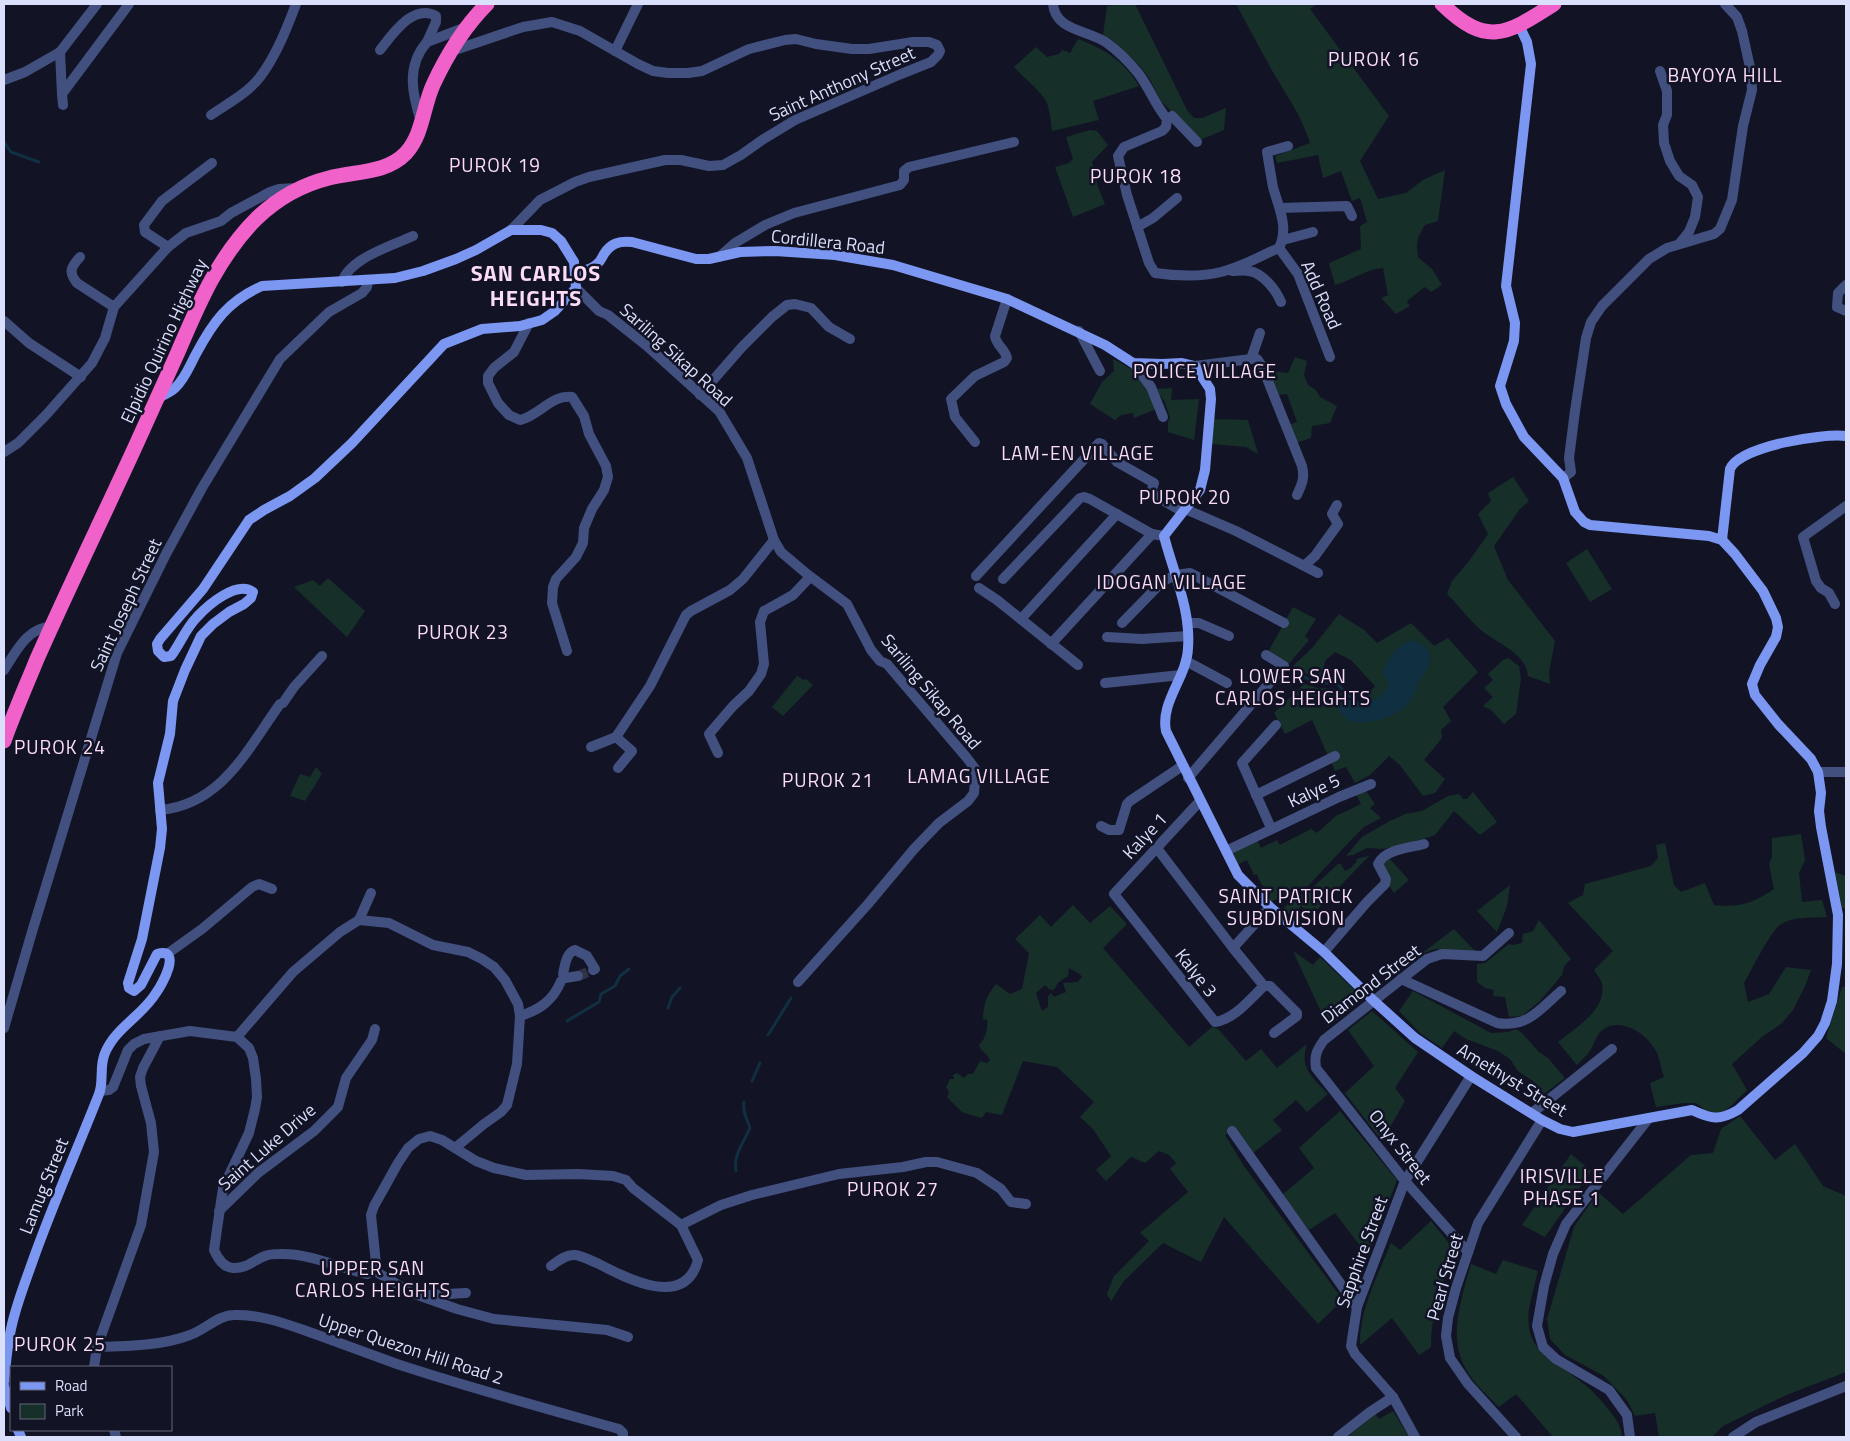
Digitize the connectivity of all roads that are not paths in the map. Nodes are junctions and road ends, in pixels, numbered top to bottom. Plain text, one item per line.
1 (97, 4) edge
2 (130, 4) edge
3 (296, 4) edge
4 (487, 4) edge
5 (638, 4) edge
6 (1053, 4) edge
7 (1442, 4) edge
8 (1554, 4) edge
9 (1725, 4) edge
10 (470, 25) junction
11 (1519, 25) junction
12 (427, 42) junction
13 (380, 50) dead end
14 (452, 50) junction
15 (616, 51) junction
16 (60, 52) junction
17 (1660, 71) dead end
18 (4, 80) edge
19 (62, 94) junction
20 (62, 105) dead end
21 (212, 115) dead end
22 (1167, 119) junction
23 (421, 122) junction
24 (1014, 142) dead end
25 (1197, 142) dead end
26 (1288, 146) dead end
27 (212, 163) dead end
28 (300, 188) junction
29 (1177, 198) dead end
30 (1280, 208) junction
31 (1352, 216) dead end
32 (1137, 227) junction
33 (511, 230) junction
34 (1313, 232) dead end
35 (413, 236) dead end
36 (1680, 243) junction
37 (1281, 244) junction
38 (168, 247) junction
39 (720, 257) junction
40 (80, 258) dead end
41 (1226, 270) junction
42 (575, 273) junction
43 (368, 281) junction
44 (342, 282) junction
45 (1846, 285) edge
46 (576, 288) junction
47 (1008, 299) junction
48 (1282, 302) dead end
49 (114, 307) junction
50 (1846, 311) edge
51 (4, 321) edge
52 (529, 324) junction
53 (1079, 332) junction
54 (1260, 333) dead end
55 (850, 339) dead end
56 (1330, 357) dead end
57 (1252, 359) junction
58 (1133, 363) junction
59 (1195, 366) junction
60 (1100, 371) dead end
61 (81, 377) junction
62 (700, 395) junction
63 (158, 399) junction
64 (1163, 417) dead end
65 (1846, 436) edge
66 (974, 442) dead end
67 (4, 452) edge
68 (1563, 478) junction
69 (1296, 495) dead end
70 (1337, 505) dead end
71 (1846, 506) edge
72 (1184, 509) junction
73 (1117, 514) junction
74 (1152, 534) junction
75 (1164, 536) junction
76 (774, 540) junction
77 (1722, 540) junction
78 (1304, 565) junction
79 (1318, 573) dead end
80 (1176, 575) junction
81 (976, 576) dead end
82 (810, 577) junction
83 (1003, 579) dead end
84 (979, 588) dead end
85 (1834, 604) dead end
86 (1021, 619) junction
87 (1122, 623) dead end
88 (1187, 623) junction
89 (1284, 623) dead end
90 (52, 627) junction
91 (1188, 636) junction
92 (1229, 636) dead end
93 (1107, 637) dead end
94 (1051, 644) junction
95 (567, 651) dead end
96 (1266, 655) dead end
97 (322, 656) dead end
98 (1186, 661) junction
99 (1078, 665) dead end
100 (4, 670) edge
101 (1181, 675) junction
102 (1227, 682) dead end
103 (1105, 683) dead end
104 (1276, 725) dead end
105 (616, 737) junction
106 (4, 740) edge
107 (591, 747) dead end
108 (718, 753) dead end
109 (1336, 756) dead end
110 (1182, 766) junction
111 (618, 768) dead end
112 (1818, 772) junction
113 (1846, 772) edge
114 (1188, 778) junction
115 (1371, 784) dead end
116 (1256, 795) junction
117 (1200, 801) junction
118 (160, 810) junction
119 (1101, 826) dead end
120 (1271, 828) junction
121 (1424, 844) dead end
122 (1156, 848) junction
123 (1226, 851) junction
124 (272, 889) dead end
125 (371, 893) dead end
126 (1114, 894) joint
127 (1270, 907) junction
128 (359, 920) junction
129 (1509, 933) dead end
130 (1233, 948) junction
131 (1324, 952) junction
132 (167, 954) junction
133 (593, 970) dead end
134 (578, 976) tunnel mouth
135 (563, 978) junction
136 (1401, 979) junction
137 (798, 982) dead end
138 (1264, 986) junction
139 (1561, 991) dead end
140 (1374, 1001) junction
141 (520, 1016) junction
142 (4, 1028) edge
143 (375, 1029) dead end
144 (1274, 1033) dead end
145 (160, 1036) junction
146 (237, 1037) junction
147 (1612, 1049) dead end
148 (1315, 1057) joint
149 (1471, 1076) junction
150 (100, 1091) junction
151 (1532, 1114) junction
152 (1649, 1118) junction
153 (1542, 1120) junction
154 (1232, 1131) dead end
155 (455, 1148) junction
156 (1405, 1181) junction
157 (1026, 1204) dead end
158 (219, 1210) junction
159 (681, 1224) junction
160 (1468, 1252) junction
161 (551, 1266) dead end
162 (374, 1270) junction
163 (466, 1293) dead end
164 (420, 1295) junction
165 (1357, 1307) junction
166 (628, 1337) dead end
167 (96, 1348) junction
168 (94, 1366) edge
169 (4, 1382) edge
170 (4, 1386) edge
171 (1846, 1386) edge
172 (1393, 1397) junction
173 (10, 1405) edge
174 (623, 1437) edge
175 (1338, 1437) edge
176 (1415, 1437) edge
177 (1516, 1437) edge
178 (1630, 1437) edge
179 (1733, 1437) edge

1 - 16 street
2 - 19 street
3 - 21 street
4 - 10 highway, Elpidio Quirino Highway
5 - 15 street
6 - 22 street
7 - 11 highway
8 - 11 highway
9 - 36 street
10 - 12 street
10 - 14 highway, Elpidio Quirino Highway
11 - 68 street
12 - 13 street
12 - 23 street
14 - 15 street
14 - 23 highway, Elpidio Quirino Highway
15 - 33 street, Saint Anthony Street
16 - 18 street
16 - 19 street
17 - 36 street
19 - 20 street
22 - 25 street
22 - 32 street, Add Road
23 - 28 highway, Elpidio Quirino Highway
24 - 39 street
26 - 30 street
27 - 38 street
28 - 38 street
28 - 63 highway, Elpidio Quirino Highway
29 - 32 street
30 - 31 street
30 - 37 street
32 - 41 street, Add Road
33 - 42 street
33 - 43 street
34 - 37 street, Add Road
35 - 44 street
36 - 68 street
37 - 41 street, Add Road
37 - 56 street, Add Road
38 - 49 street
39 - 42 street, Cordillera Road
39 - 47 street, Cordillera Road
40 - 49 street
41 - 48 street, Add Road
42 - 46 street
43 - 44 street
43 - 142 street, Saint Joseph Street
44 - 63 street
45 - 50 street
46 - 52 street
46 - 62 street, Sariling Sikap Road
47 - 53 street, Cordillera Road
47 - 66 street
49 - 61 street
51 - 61 street
52 - 95 street
52 - 118 street
53 - 58 street, Cordillera Road
53 - 60 street
54 - 57 street
55 - 62 street
57 - 59 street
57 - 69 street
58 - 59 street
58 - 64 street, Cordillera Road
59 - 72 street
61 - 67 street
62 - 76 street, Sariling Sikap Road
63 - 90 highway, Elpidio Quirino Highway
65 - 77 street
68 - 77 street
70 - 78 street
71 - 85 street
72 - 75 street
72 - 78 street
72 - 81 street
73 - 74 street
73 - 83 street
73 - 86 street
74 - 75 street
74 - 94 street
75 - 80 street, Amethyst Street
76 - 82 street, Sariling Sikap Road
76 - 105 street
77 - 112 street, Amethyst Street
78 - 79 street
80 - 87 street
80 - 88 street, Amethyst Street
80 - 89 street
82 - 108 street
82 - 137 street, Sariling Sikap Road
84 - 86 street
86 - 94 street
88 - 91 street, Amethyst Street
88 - 92 street
90 - 100 street
90 - 106 highway, Elpidio Quirino Highway
91 - 93 street
91 - 98 street, Amethyst Street
94 - 99 street
96 - 114 street
97 - 118 street
98 - 101 street, Amethyst Street
98 - 102 street
101 - 103 street
101 - 110 street, Amethyst Street
104 - 116 street
105 - 107 street
105 - 111 street
109 - 116 street, Kalye 5
110 - 114 street, Amethyst Street
110 - 119 street
112 - 113 street
112 - 152 street, Amethyst Street
114 - 117 street, Amethyst Street
115 - 120 street, Kalye 5
116 - 120 street
117 - 122 street, Kalye 1
117 - 123 street, Amethyst Street
118 - 132 street
120 - 123 street, Kalye 5
121 - 131 street
122 - 126 street, Kalye 1
122 - 130 street
123 - 127 street, Amethyst Street
124 - 132 street
125 - 128 street
126 - 138 street, Kalye 3
127 - 130 street
127 - 131 street, Amethyst Street
128 - 141 street
128 - 146 street
129 - 136 street, Diamond Street
130 - 138 street
131 - 140 street, Amethyst Street
132 - 150 street, Lamug Street
133 - 135 street
134 - 135 street
135 - 141 street
136 - 139 street
136 - 140 street, Diamond Street
138 - 144 street
140 - 148 street, Diamond Street
140 - 149 street, Amethyst Street
141 - 155 street
143 - 158 street, Saint Luke Drive
145 - 146 street
145 - 150 street
145 - 167 street
146 - 158 street
147 - 151 street
148 - 156 street, Onyx Street
149 - 151 street, Amethyst Street
149 - 156 street, Sapphire Street
150 - 169 street, Lamug Street
151 - 153 street, Amethyst Street
152 - 153 street, Amethyst Street
152 - 178 street
153 - 160 street, Pearl Street
154 - 165 street
155 - 159 street
155 - 162 street
156 - 160 street, Onyx Street
156 - 165 street, Sapphire Street
157 - 159 street
158 - 162 street
159 - 161 street
160 - 177 street, Pearl Street
162 - 164 street
163 - 164 street
164 - 166 street
165 - 172 street, Sapphire Street
167 - 168 street
167 - 174 street, Upper Quezon Hill Road 2
170 - 173 street
171 - 179 street
172 - 175 street
172 - 176 street, Sapphire Street

